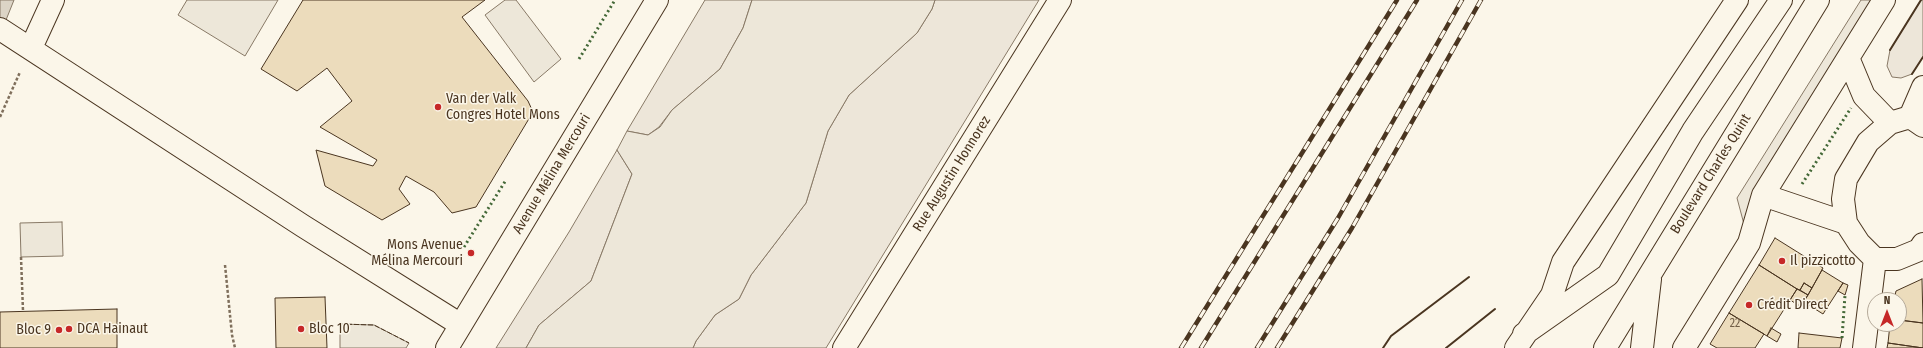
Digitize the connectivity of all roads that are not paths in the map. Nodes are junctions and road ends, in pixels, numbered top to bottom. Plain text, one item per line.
1 (53, 0) edge
2 (657, 0) edge
3 (1060, 0) edge
4 (1737, 0) edge
5 (1781, 0) edge
6 (1818, 0) edge
7 (1884, 0) edge
8 (0, 29) edge
9 (31, 48) junction
10 (1849, 60) junction
11 (1923, 87) edge
12 (1908, 122) edge
13 (1763, 195) junction
14 (1846, 223) junction
15 (1923, 244) edge
16 (1875, 259) junction
17 (1650, 272) junction
18 (461, 324) junction
19 (1520, 341) edge
20 (447, 348) edge
21 (844, 348) edge
22 (1605, 348) edge
23 (1642, 348) edge
24 (1684, 348) edge
25 (1864, 348) edge

1 - 9 main road
2 - 18 main road, Avenue Mélina Mercouri
3 - 21 main road, Rue Augustin Honnorez
4 - 19 main road
5 - 19 main road
6 - 17 main road, Boulevard Charles Quint
7 - 10 main road
8 - 9 main road
9 - 18 main road
10 - 12 main road
10 - 13 main road
11 - 12 main road
12 - 14 main road
13 - 14 main road
13 - 24 main road
14 - 16 main road
15 - 16 main road
16 - 25 main road
17 - 22 main road, Boulevard Charles Quint
17 - 23 main road
18 - 20 main road, Avenue Mélina Mercouri

